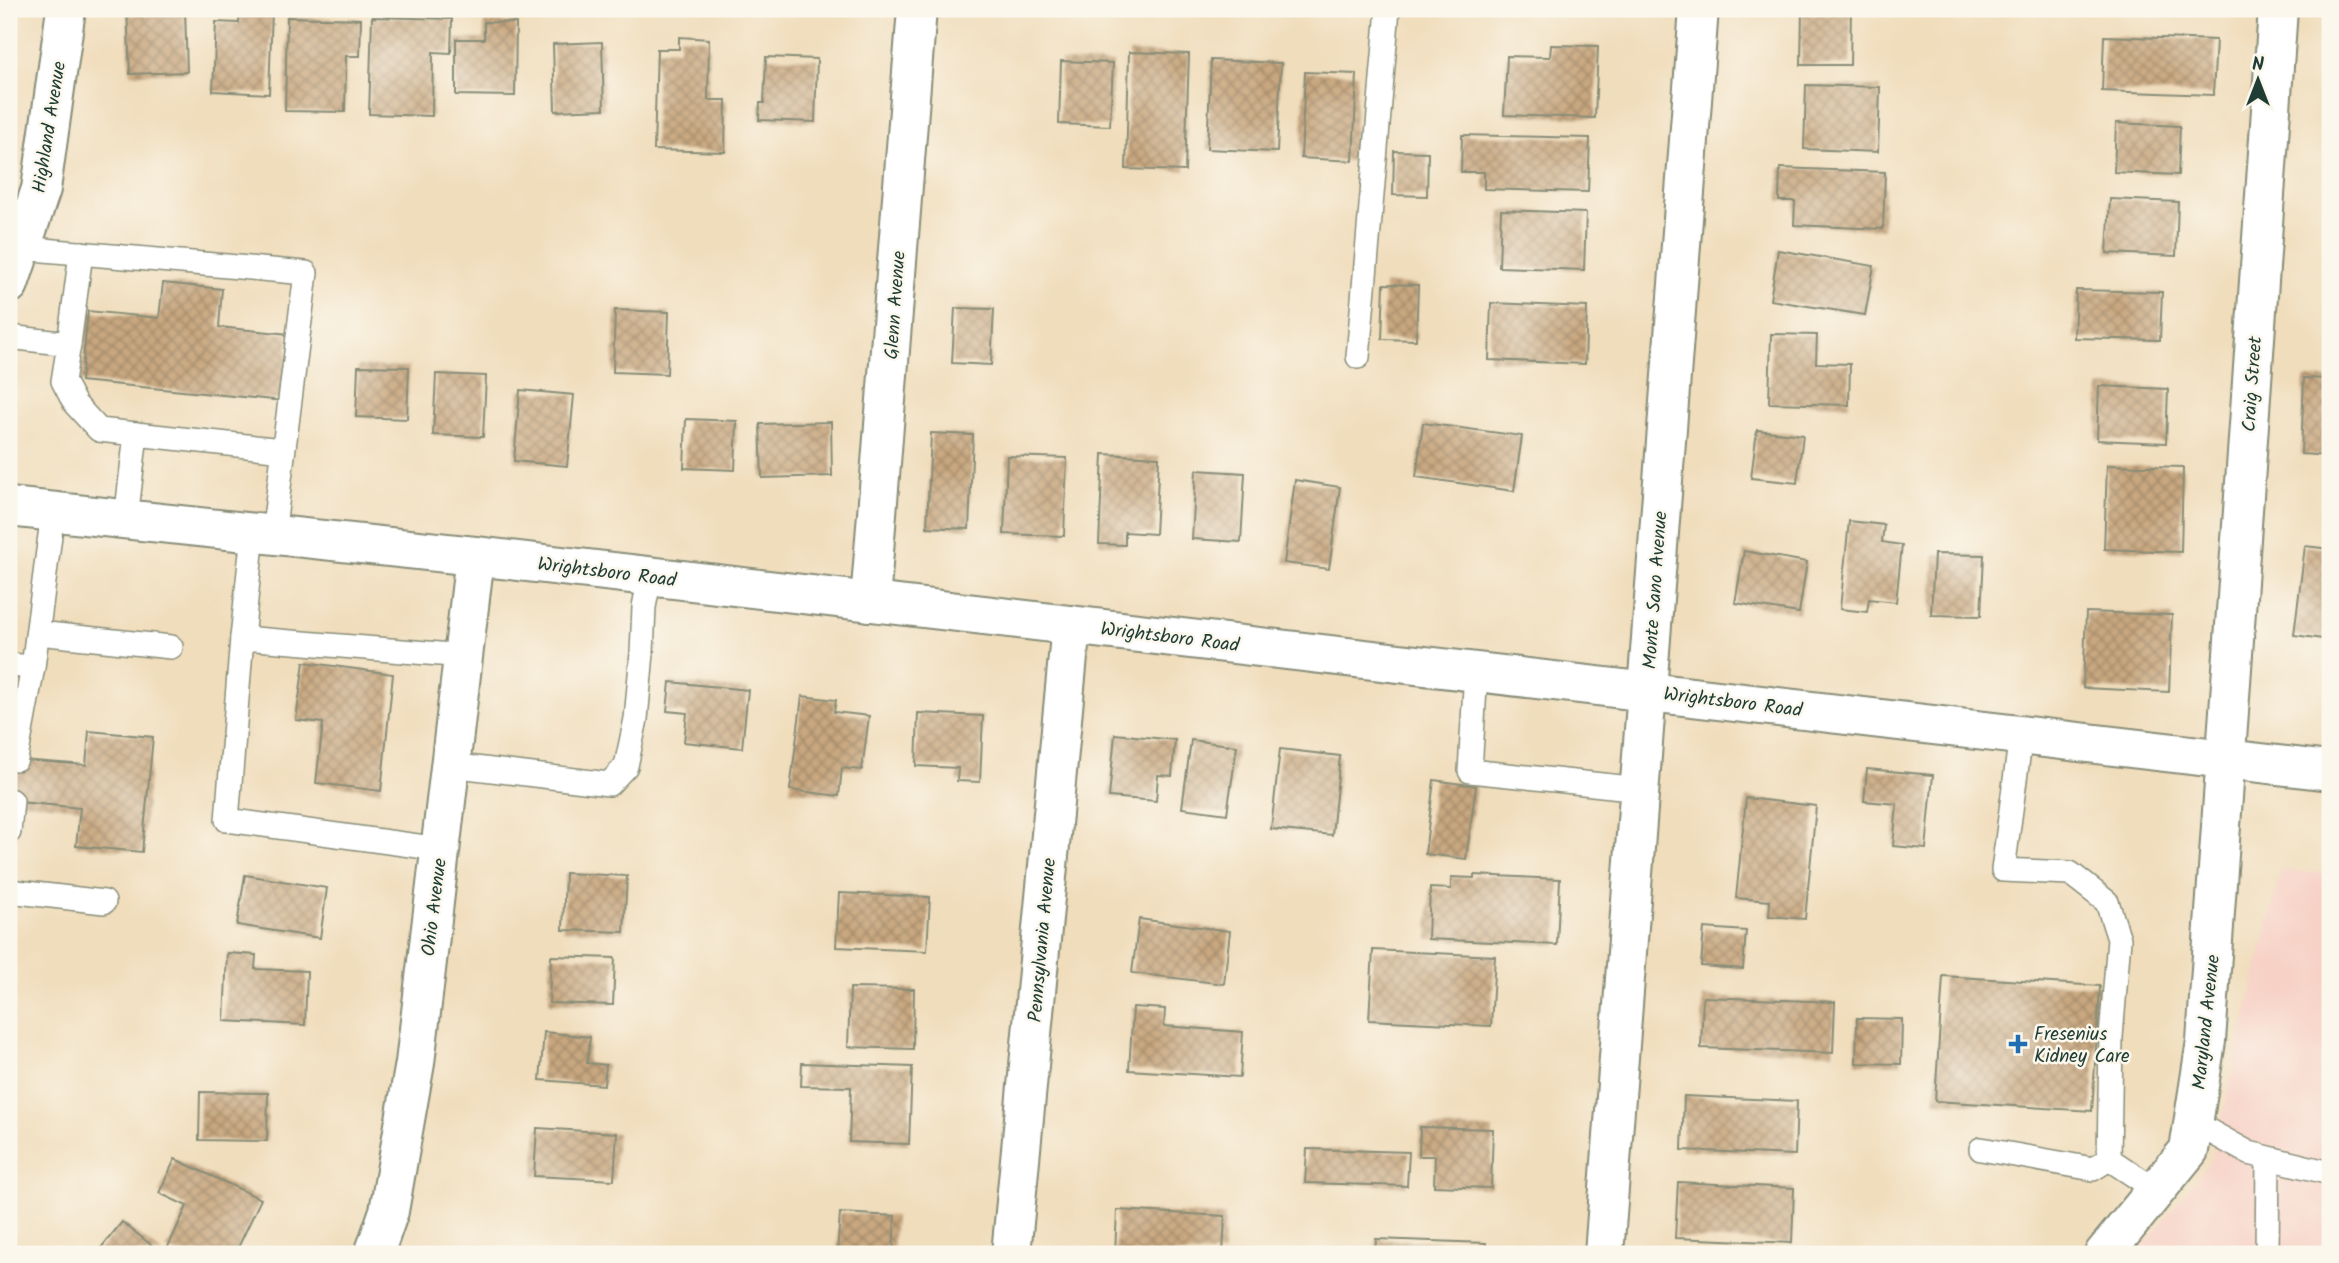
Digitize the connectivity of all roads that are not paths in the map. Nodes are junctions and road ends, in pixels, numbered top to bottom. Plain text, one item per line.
1 (66, 9) edge
2 (917, 9) edge
3 (1388, 9) edge
4 (1699, 9) edge
5 (2278, 9) edge
6 (21, 248) junction
7 (81, 253) junction
8 (9, 284) edge
9 (9, 337) edge
10 (69, 344) junction
11 (1358, 357) dead end
12 (136, 434) junction
13 (283, 450) junction
14 (9, 507) edge
15 (53, 512) junction
16 (126, 519) junction
17 (263, 534) junction
18 (475, 556) junction
19 (650, 576) junction
20 (870, 602) junction
21 (1071, 625) junction
22 (38, 633) junction
23 (242, 638) junction
24 (171, 647) dead end
25 (464, 656) junction
26 (9, 664) edge
27 (33, 667) junction
28 (1476, 671) junction
29 (1647, 691) junction
30 (2021, 735) junction
31 (16, 759) dead end
32 (2225, 759) junction
33 (450, 765) junction
34 (2330, 771) edge
35 (1640, 789) junction
36 (12, 802) dead end
37 (9, 832) edge
38 (440, 849) junction
39 (9, 891) edge
40 (104, 902) dead end
41 (2193, 1122) junction
42 (1981, 1149) dead end
43 (2109, 1159) junction
44 (2268, 1159) junction
45 (2330, 1173) edge
46 (2156, 1190) junction
47 (374, 1254) edge
48 (1010, 1254) edge
49 (1604, 1254) edge
50 (2104, 1254) edge
51 (2267, 1254) edge

1 - 6 street, Highland Avenue
2 - 20 street, Glenn Avenue
3 - 11 lane
4 - 29 street, Monte Sano Avenue
5 - 32 street, Craig Street
6 - 7 lane
6 - 8 street, Highland Avenue
7 - 10 lane
7 - 13 lane
9 - 10 lane
10 - 12 lane
12 - 13 lane
12 - 16 lane
13 - 17 lane
14 - 15 street, Wrightsboro Road
15 - 16 street, Wrightsboro Road
15 - 22 lane
16 - 17 street, Wrightsboro Road
17 - 18 street, Wrightsboro Road
17 - 23 lane
18 - 19 street, Wrightsboro Road
18 - 25 street, Ohio Avenue
19 - 20 street, Wrightsboro Road
19 - 33 lane
20 - 21 street, Wrightsboro Road
21 - 28 street, Wrightsboro Road
21 - 48 street, Pennsylvania Avenue
22 - 24 lane
22 - 27 lane
23 - 25 lane
23 - 38 lane
25 - 33 street, Ohio Avenue
26 - 27 lane
27 - 31 lane
28 - 29 street, Wrightsboro Road
28 - 35 lane
29 - 30 street, Wrightsboro Road
29 - 35 street, Monte Sano Avenue
30 - 32 street, Wrightsboro Road
30 - 43 lane
32 - 34 street, Wrightsboro Road
32 - 41 street, Maryland Avenue
33 - 38 street, Ohio Avenue
35 - 49 street, Monte Sano Avenue
36 - 37 lane
38 - 47 street, Ohio Avenue
39 - 40 lane
41 - 44 lane
41 - 46 street, Maryland Avenue
42 - 43 lane
43 - 46 lane
44 - 45 lane
44 - 51 lane
46 - 50 street, Maryland Avenue

